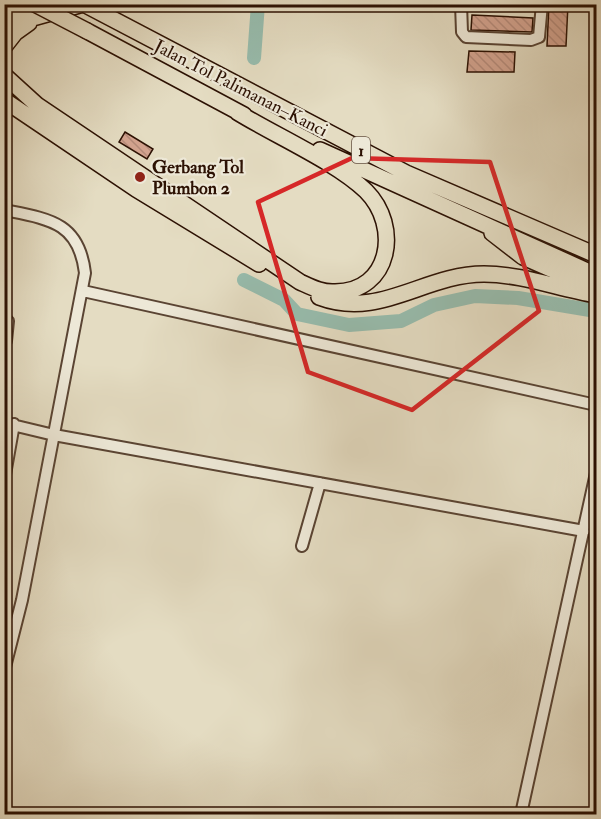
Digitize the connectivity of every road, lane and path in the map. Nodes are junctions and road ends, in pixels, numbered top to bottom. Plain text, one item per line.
1 (83, 4) edge
2 (461, 4) edge
3 (542, 4) edge
4 (37, 8) edge
5 (4, 14) edge
6 (4, 26) edge
7 (4, 47) edge
8 (5, 75) edge
9 (4, 92) edge
10 (4, 100) edge
11 (237, 112) junction
12 (23, 113) junction
13 (4, 210) edge
14 (480, 221) junction
15 (597, 255) edge
16 (597, 275) edge
17 (597, 289) edge
18 (83, 291) junction
19 (597, 296) edge
20 (4, 318) edge
21 (6, 340) edge
22 (597, 405) edge
23 (9, 424) edge
24 (54, 435) junction
25 (597, 473) edge
26 (4, 480) edge
27 (320, 483) junction
28 (584, 531) junction
29 (302, 546) dead end
30 (4, 671) edge
31 (521, 814) edge

1 - 4 highway
1 - 15 highway, Jalan Tol Palimanan–Kanci / 1
2 - 3 street
4 - 5 highway
4 - 6 highway
4 - 7 highway
4 - 11 highway, Jalan Tol Palimanan–Kanci / 1, bridge
8 - 11 highway
9 - 12 highway
10 - 12 highway
11 - 14 highway, Jalan Tol Palimanan–Kanci / 1
12 - 19 highway
13 - 18 street
14 - 16 highway, Jalan Tol Palimanan–Kanci / 1
14 - 17 highway
18 - 22 street
18 - 24 street
20 - 21 street
23 - 24 street
23 - 26 street
24 - 27 street
24 - 30 street
25 - 28 street
27 - 28 street
27 - 29 street
28 - 31 street

